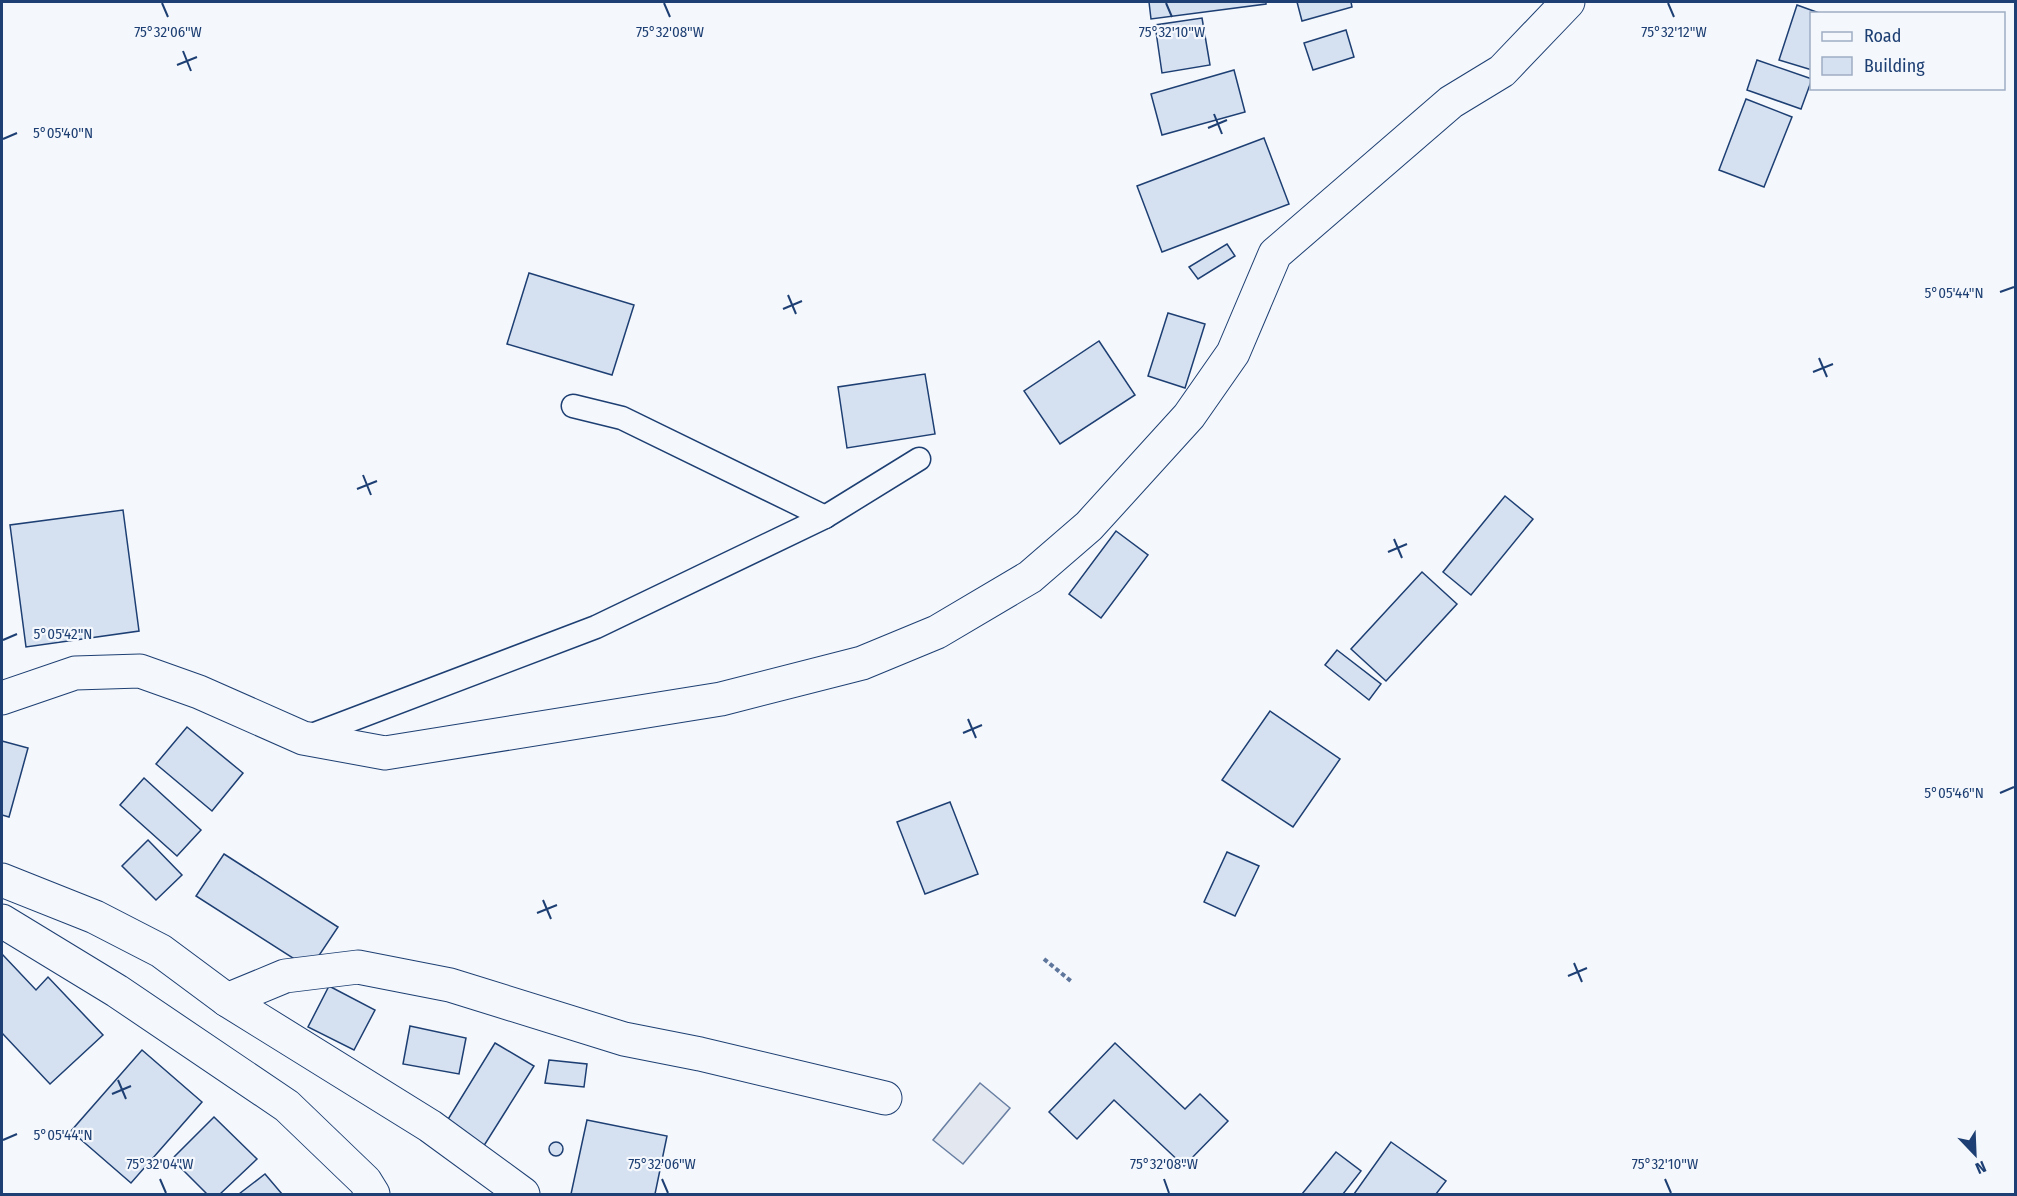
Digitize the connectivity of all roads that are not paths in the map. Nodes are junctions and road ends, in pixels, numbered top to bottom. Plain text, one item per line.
1 (1568, 2) edge
2 (573, 406) dead end
3 (919, 459) dead end
4 (825, 517) junction
5 (2, 698) edge
6 (303, 738) junction
7 (2, 880) edge
8 (2, 921) edge
9 (227, 1000) junction
10 (885, 1098) dead end
11 (373, 1194) edge
12 (523, 1194) edge

1 - 6 street
2 - 4 lane
3 - 4 lane
4 - 6 lane
5 - 6 street
7 - 9 street
8 - 11 street
9 - 10 street
9 - 12 street

